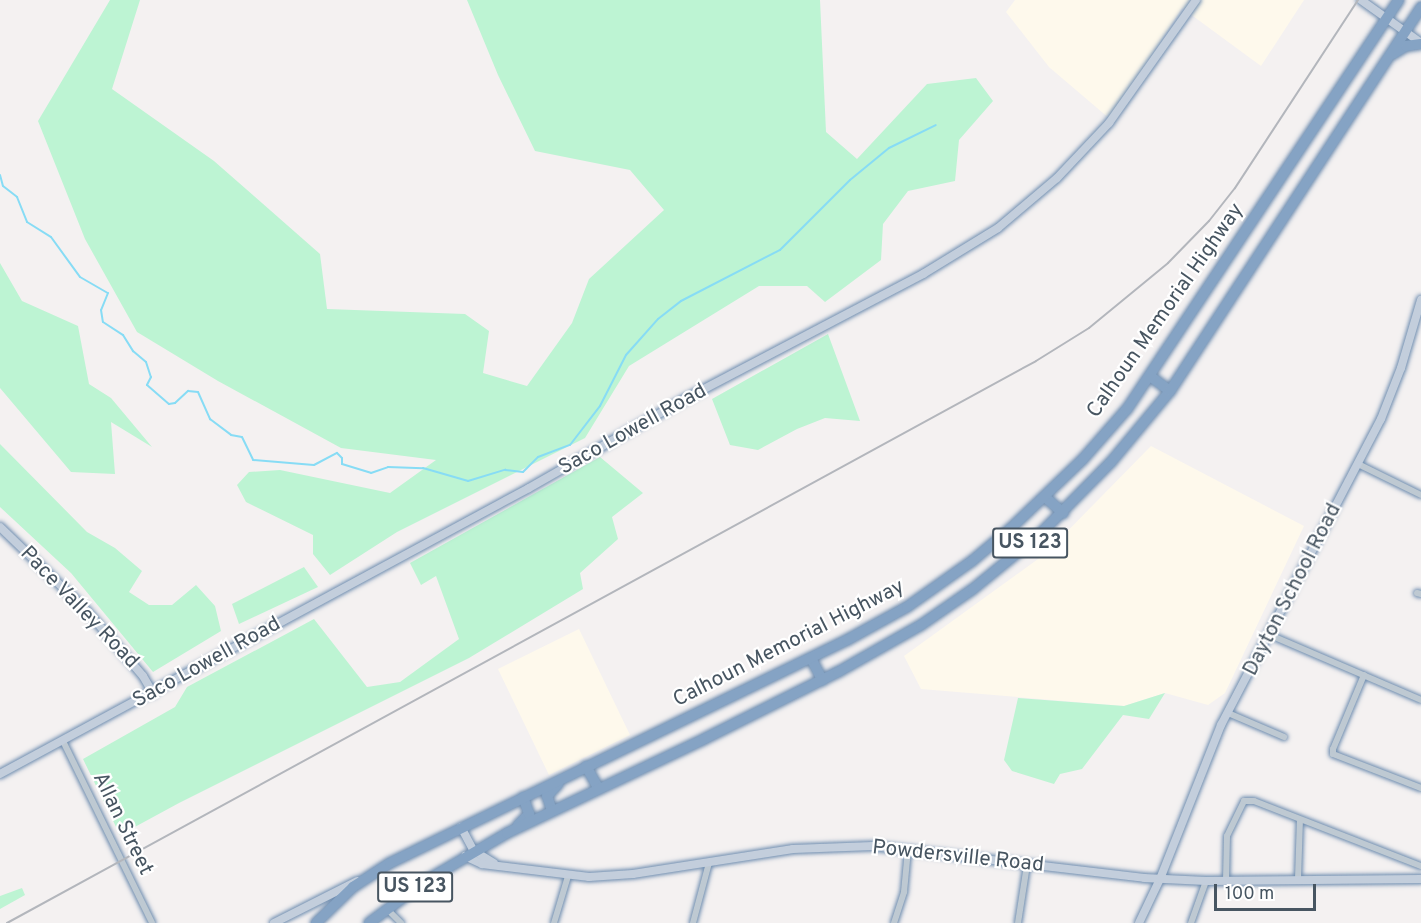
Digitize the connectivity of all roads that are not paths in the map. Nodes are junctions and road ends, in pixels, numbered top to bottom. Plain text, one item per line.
1 (1196, 0) edge
2 (1399, 0) edge
3 (1365, 3) edge
4 (1421, 8) edge
5 (1388, 17) junction
6 (1406, 31) junction
7 (1421, 43) edge
8 (1390, 55) junction
9 (1421, 300) edge
10 (1150, 376) junction
11 (1170, 391) junction
12 (1358, 465) junction
13 (1421, 495) edge
14 (1046, 498) junction
15 (1063, 513) junction
16 (0, 527) edge
17 (1270, 635) junction
18 (811, 658) junction
19 (1364, 675) junction
20 (822, 680) junction
21 (153, 693) junction
22 (1421, 700) edge
23 (1228, 714) junction
24 (1284, 737) dead end
25 (63, 741) junction
26 (586, 766) junction
27 (0, 774) edge
28 (567, 776) junction
29 (1421, 788) edge
30 (599, 789) junction
31 (523, 797) junction
32 (552, 812) junction
33 (1300, 820) junction
34 (460, 827) junction
35 (514, 829) junction
36 (908, 850) junction
37 (469, 854) junction
38 (709, 863) junction
39 (1027, 865) junction
40 (1421, 866) edge
41 (376, 871) junction
42 (568, 876) junction
43 (1160, 879) junction
44 (1298, 879) junction
45 (1421, 879) edge
46 (1226, 880) junction
47 (1206, 881) junction
48 (387, 908) junction
49 (152, 923) edge
50 (274, 923) edge
51 (316, 923) edge
52 (369, 923) edge
53 (401, 923) edge
54 (554, 923) edge
55 (693, 923) edge
56 (894, 923) edge
57 (1018, 923) edge
58 (1139, 923) edge
59 (1191, 923) edge

1 - 21 street, Saco Lowell Road
2 - 5 highway, Calhoun Memorial Highway / US 123
3 - 5 street
4 - 6 highway, Calhoun Memorial Highway / US 123
5 - 6 street
5 - 10 highway, Calhoun Memorial Highway / US 123
6 - 7 street
6 - 8 highway, Calhoun Memorial Highway / US 123
7 - 8 highway
8 - 11 highway, Calhoun Memorial Highway / US 123
9 - 12 street, Dayton School Road
10 - 11 highway
10 - 14 highway, Calhoun Memorial Highway / US 123
11 - 15 highway, Calhoun Memorial Highway / US 123
12 - 13 street
12 - 17 street, Dayton School Road
14 - 15 highway
14 - 18 highway, Calhoun Memorial Highway / US 123
15 - 20 highway, Calhoun Memorial Highway / US 123
16 - 21 street, Pace Valley Road
17 - 19 street
17 - 23 street, Dayton School Road
18 - 20 highway
18 - 26 highway, Calhoun Memorial Highway / US 123
19 - 22 street
19 - 29 street
20 - 30 highway, Calhoun Memorial Highway / US 123
21 - 25 street, Saco Lowell Road
23 - 24 street
23 - 43 street, Dayton School Road
25 - 27 street, Saco Lowell Road
25 - 49 street, Allan Street
26 - 28 highway, Calhoun Memorial Highway / US 123
26 - 30 highway
28 - 31 highway, Calhoun Memorial Highway / US 123
28 - 32 highway
30 - 32 highway, Calhoun Memorial Highway / US 123
31 - 34 highway, Calhoun Memorial Highway / US 123
31 - 35 highway
32 - 35 highway, Calhoun Memorial Highway / US 123
33 - 40 street
33 - 44 street
33 - 46 street
34 - 37 street
34 - 41 highway, Calhoun Memorial Highway / US 123
35 - 37 highway, Calhoun Memorial Highway / US 123
36 - 38 street, Powdersville Road
36 - 39 street, Powdersville Road
36 - 56 street
37 - 42 street, Powdersville Road
37 - 48 highway, Calhoun Memorial Highway / US 123
38 - 42 street, Powdersville Road
38 - 55 street
39 - 43 street, Powdersville Road
39 - 57 street
41 - 50 street
41 - 51 highway, Calhoun Memorial Highway / US 123
42 - 54 street
43 - 47 street, Powdersville Road
43 - 58 street, Dayton School Road
44 - 45 street, Powdersville Road
44 - 46 street, Powdersville Road
46 - 47 street, Powdersville Road
47 - 59 street
48 - 52 highway, Calhoun Memorial Highway / US 123
48 - 53 street

